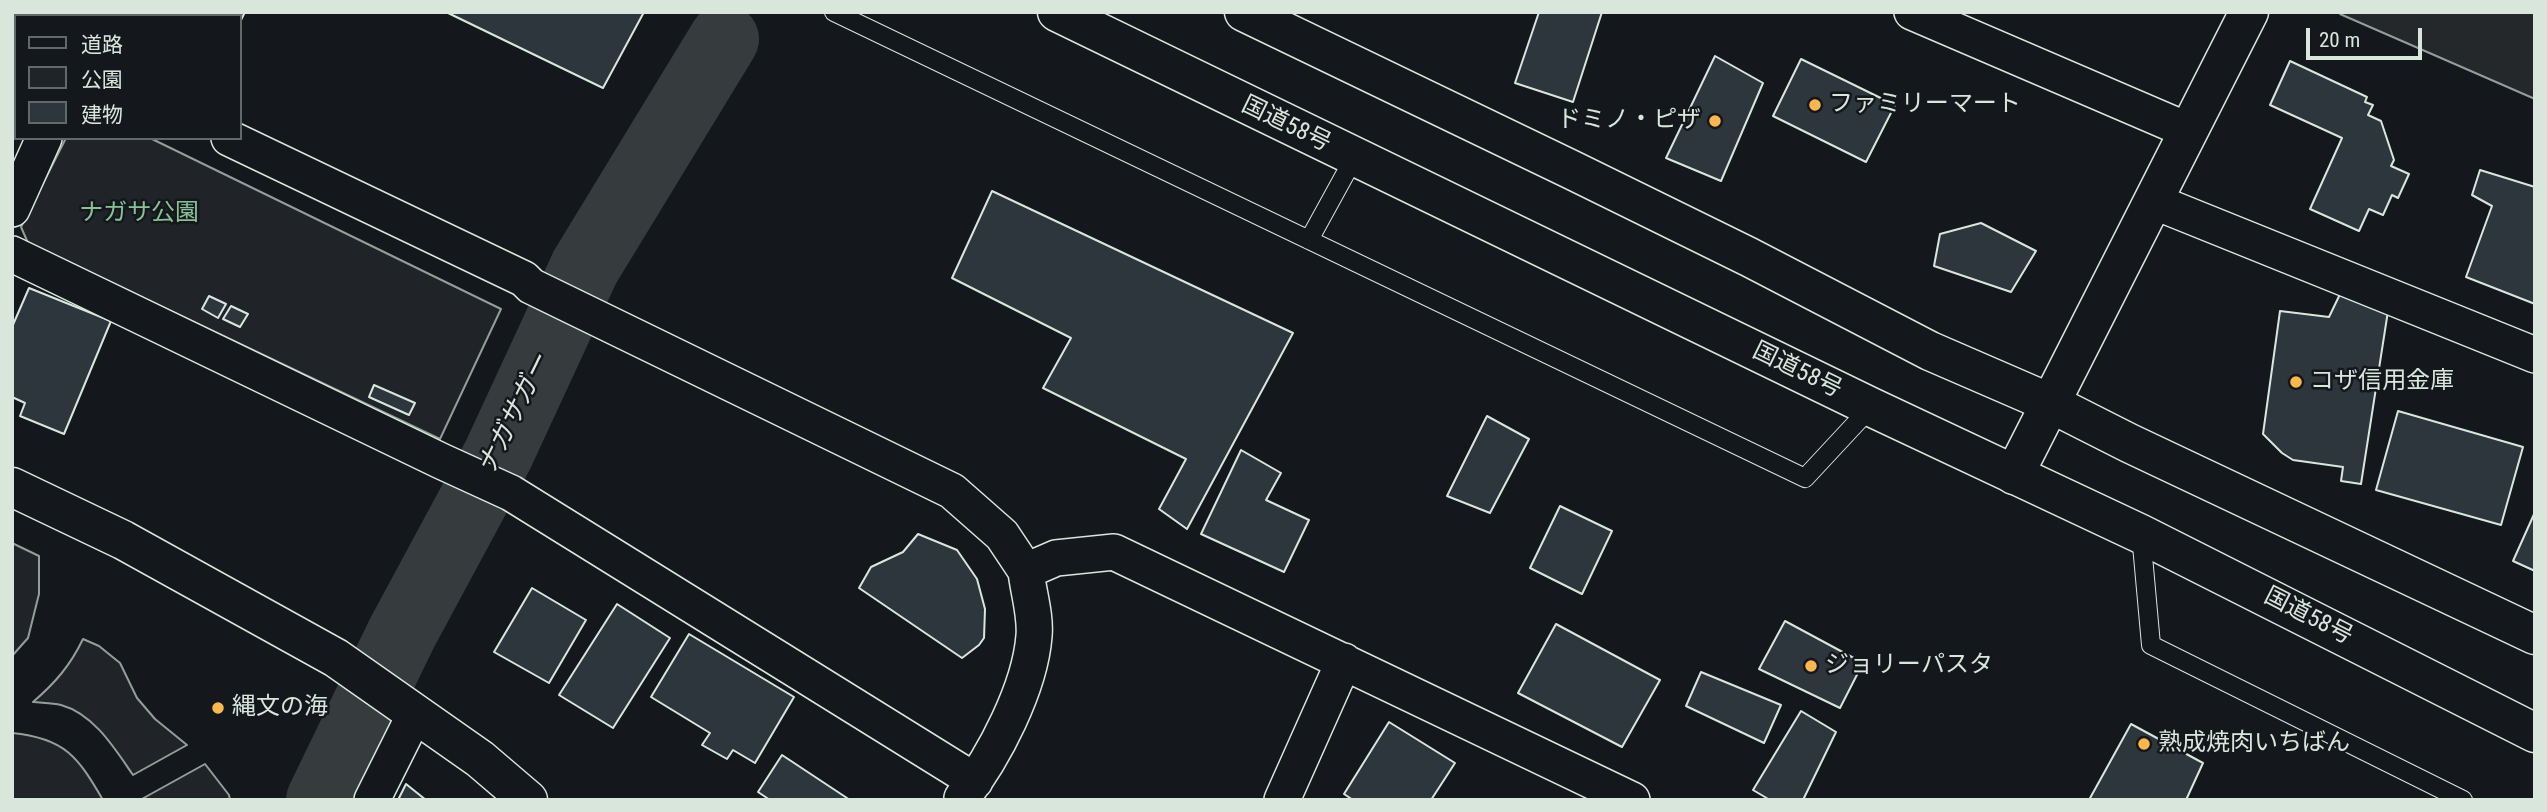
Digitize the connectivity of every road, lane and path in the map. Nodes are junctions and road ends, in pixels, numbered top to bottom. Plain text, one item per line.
1 (834, 12) edge
2 (1058, 12) edge
3 (1244, 12) edge
4 (1912, 12) edge
5 (2249, 12) edge
6 (2189, 131) junction
7 (43, 140) edge
8 (233, 140) edge
9 (1354, 158) junction
10 (2152, 201) junction
11 (12, 209) edge
12 (1309, 240) junction
13 (12, 254) edge
14 (2535, 355) edge
15 (2050, 403) junction
16 (1871, 407) junction
17 (2014, 475) junction
18 (12, 487) edge
19 (2141, 534) junction
20 (1026, 571) junction
21 (2535, 635) edge
22 (1344, 661) junction
23 (414, 714) junction
24 (2535, 733) edge
25 (968, 790) edge
26 (372, 800) edge
27 (528, 800) edge
28 (1282, 800) edge
29 (1632, 800) edge
30 (2463, 800) edge

1 - 12 lane
2 - 9 main road, 国道58号
3 - 15 main road
4 - 6 street
5 - 6 main road
6 - 10 main road
7 - 11 street
8 - 20 street
9 - 12 lane
9 - 16 main road, 国道58号
10 - 14 street
10 - 15 main road
12 - 16 lane
13 - 25 street
15 - 17 main road
15 - 21 main road
16 - 17 main road, 国道58号
17 - 19 main road, 国道58号
18 - 23 main road
19 - 24 main road, 国道58号
19 - 30 lane
20 - 22 street
20 - 25 street
22 - 28 street
22 - 29 street
23 - 26 street
23 - 27 main road

